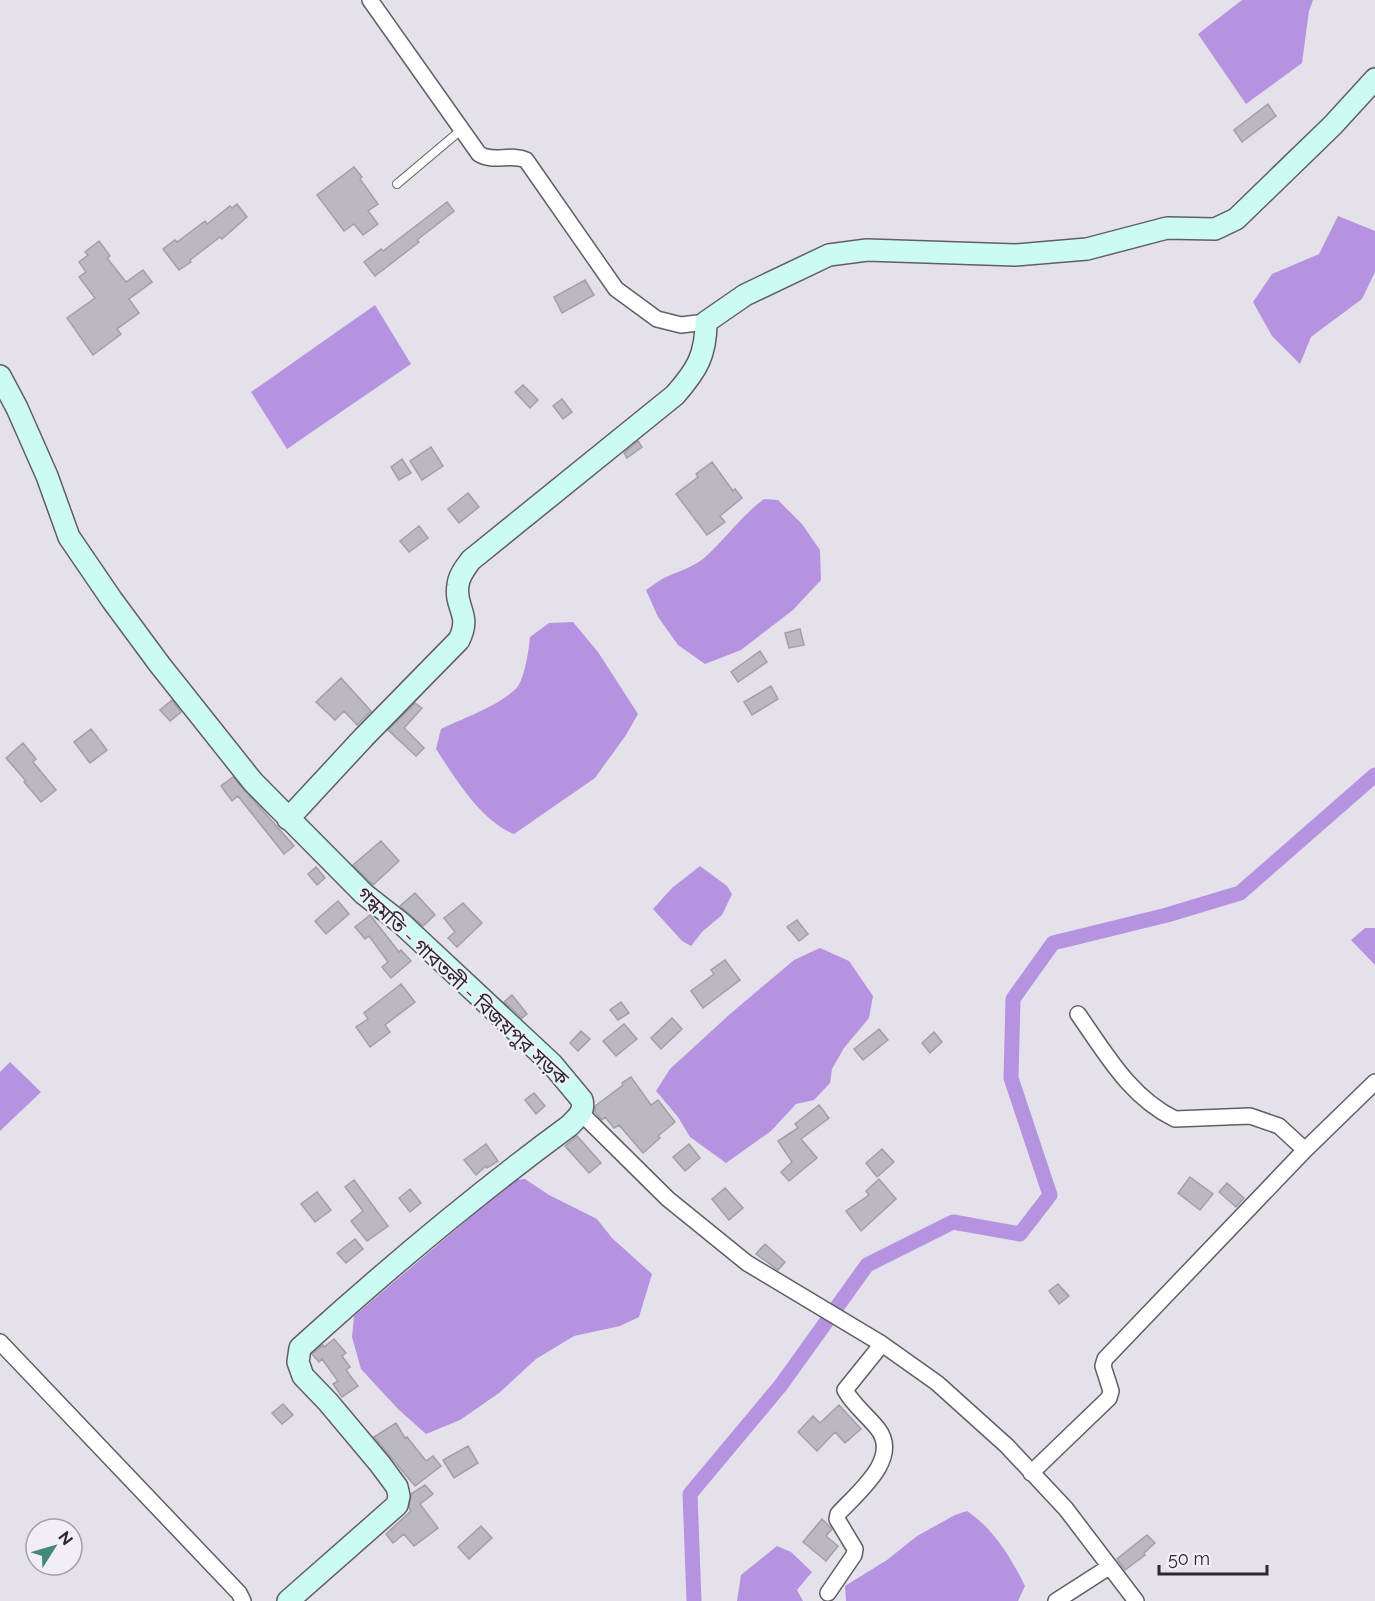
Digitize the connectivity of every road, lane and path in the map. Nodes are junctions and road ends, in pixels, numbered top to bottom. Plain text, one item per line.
1 (370, 0) edge
2 (1375, 79) edge
3 (461, 130) junction
4 (397, 184) dead end
5 (706, 322) junction
6 (0, 376) edge
7 (288, 819) junction
8 (1078, 1014) dead end
9 (1375, 1082) edge
10 (581, 1113) junction
11 (1305, 1150) junction
12 (0, 1342) edge
13 (882, 1344) junction
14 (1031, 1473) junction
15 (1109, 1567) junction
16 (828, 1593) dead end
17 (243, 1601) edge
18 (288, 1601) edge
19 (1056, 1601) edge
20 (1136, 1601) edge

1 - 3 street
2 - 5 main road
3 - 4 lane
3 - 5 street
5 - 7 main road
6 - 7 main road, গন্ধমতি - গাবতলী - বিজয়পুর সড়ক
7 - 10 main road, গন্ধমতি - গাবতলী - বিজয়পুর সড়ক
8 - 11 street
9 - 11 street
10 - 13 street
10 - 18 main road
11 - 14 street
12 - 17 street
13 - 14 street
13 - 16 street
14 - 15 street
15 - 19 street
15 - 20 street

